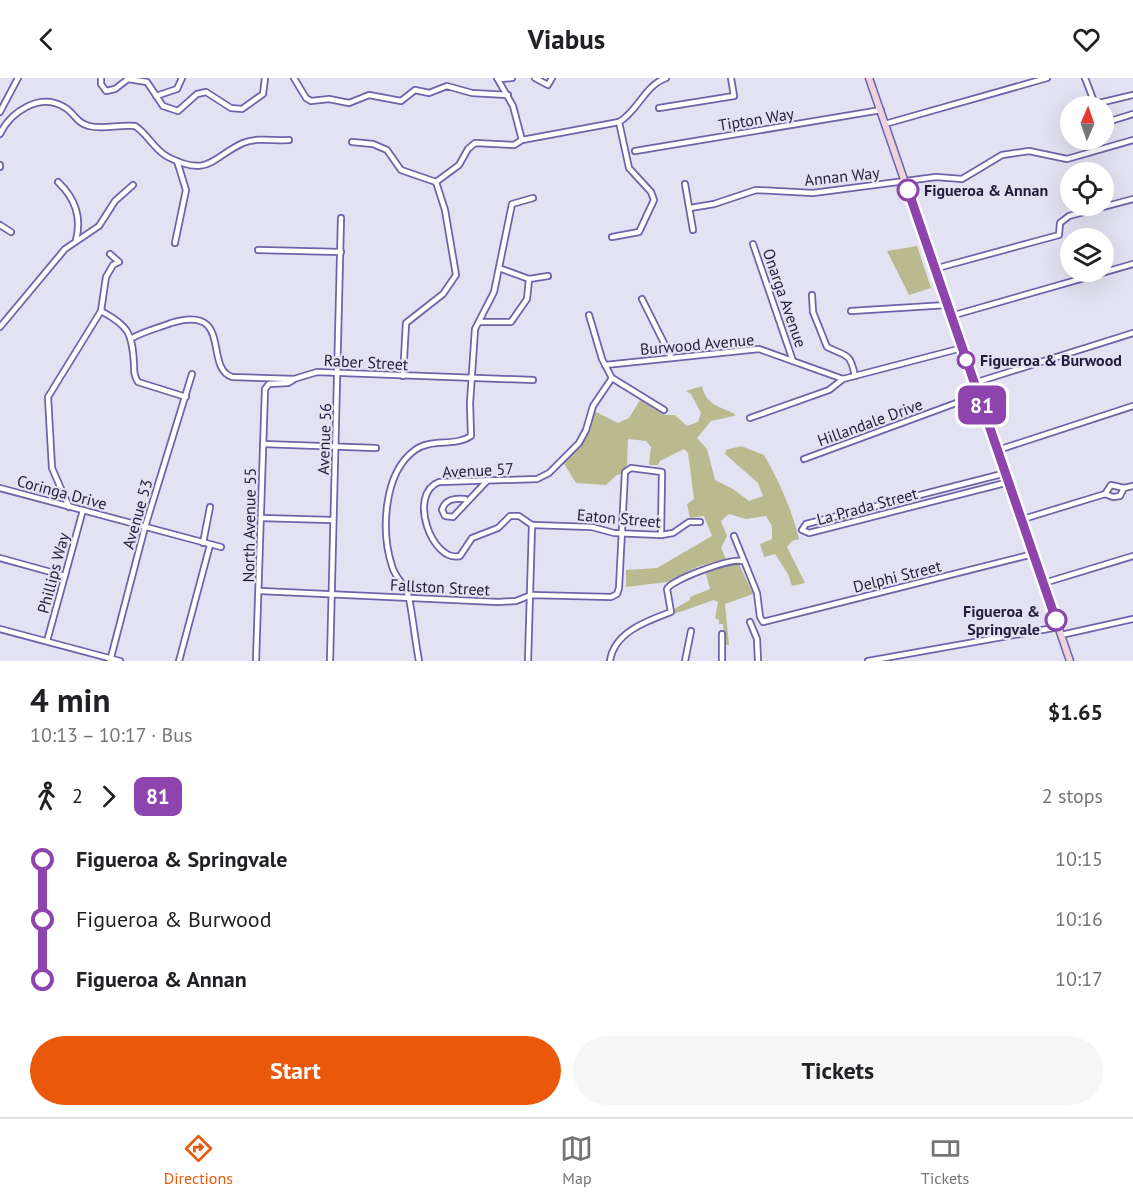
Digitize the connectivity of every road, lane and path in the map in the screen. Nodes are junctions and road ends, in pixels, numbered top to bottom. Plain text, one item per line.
1 (18, 78) edge
2 (101, 78) edge
3 (182, 78) edge
4 (265, 78) edge
5 (294, 78) edge
6 (512, 78) edge
7 (535, 78) edge
8 (552, 78) edge
9 (666, 78) edge
10 (731, 78) edge
11 (869, 78) edge
12 (1047, 78) edge
13 (1085, 78) edge
14 (498, 79) edge
15 (508, 94) junction
16 (1133, 95) edge
17 (156, 96) junction
18 (1092, 96) edge
19 (1114, 100) edge
20 (659, 108) dead end
21 (881, 110) junction
22 (0, 112) edge
23 (1133, 114) edge
24 (1114, 120) edge
25 (619, 122) junction
26 (885, 124) junction
27 (0, 134) edge
28 (289, 140) dead end
29 (522, 140) junction
30 (1133, 140) edge
31 (352, 142) dead end
32 (635, 151) dead end
33 (177, 161) junction
34 (905, 181) junction
35 (58, 182) dead end
36 (436, 182) junction
37 (685, 184) dead end
38 (134, 185) dead end
39 (533, 198) dead end
40 (1133, 199) edge
41 (690, 208) junction
42 (341, 218) dead end
43 (0, 225) edge
44 (693, 230) dead end
45 (11, 232) dead end
46 (612, 237) dead end
47 (76, 240) junction
48 (175, 243) dead end
49 (753, 244) dead end
50 (258, 250) dead end
51 (341, 252) junction
52 (110, 254) dead end
53 (1133, 264) edge
54 (499, 268) junction
55 (934, 269) junction
56 (548, 276) dead end
57 (529, 279) junction
58 (812, 296) dead end
59 (642, 299) dead end
60 (947, 305) junction
61 (851, 311) dead end
62 (101, 312) junction
63 (589, 315) dead end
64 (951, 316) junction
65 (479, 322) junction
66 (0, 327) edge
67 (1133, 333) edge
68 (132, 338) junction
69 (962, 348) junction
70 (671, 357) junction
71 (793, 361) junction
72 (605, 365) junction
73 (192, 374) dead end
74 (338, 374) junction
75 (403, 376) junction
76 (855, 376) junction
77 (612, 378) junction
78 (294, 379) junction
79 (472, 379) junction
80 (843, 379) junction
81 (532, 380) dead end
82 (974, 383) junction
83 (978, 395) junction
84 (186, 397) junction
85 (1133, 406) edge
86 (664, 410) dead end
87 (750, 418) dead end
88 (263, 444) junction
89 (336, 447) junction
90 (376, 448) dead end
91 (998, 450) junction
92 (804, 459) dead end
93 (1006, 473) junction
94 (487, 481) junction
95 (1009, 482) junction
96 (954, 486) junction
97 (1133, 486) edge
98 (0, 488) edge
99 (1124, 488) junction
100 (1105, 494) junction
101 (956, 495) junction
102 (916, 496) junction
103 (465, 499) dead end
104 (918, 505) junction
105 (878, 506) junction
106 (69, 507) junction
107 (210, 507) dead end
108 (82, 510) junction
109 (879, 515) junction
110 (838, 516) junction
111 (261, 518) junction
112 (332, 520) junction
113 (1020, 520) junction
114 (700, 522) dead end
115 (840, 524) junction
116 (532, 525) junction
117 (145, 527) junction
118 (622, 533) junction
119 (661, 534) junction
120 (734, 536) dead end
121 (202, 543) junction
122 (210, 545) junction
123 (221, 547) dead end
124 (1033, 554) junction
125 (1133, 556) edge
126 (0, 558) edge
127 (742, 561) junction
128 (65, 576) junction
129 (1044, 583) junction
130 (260, 591) junction
131 (331, 594) junction
132 (531, 595) junction
133 (408, 597) junction
134 (1133, 620) edge
135 (750, 622) dead end
136 (1059, 627) junction
137 (0, 629) edge
138 (691, 631) dead end
139 (722, 634) dead end
140 (1061, 635) junction
141 (47, 641) junction
142 (110, 660) edge
143 (120, 661) edge
144 (179, 661) edge
145 (256, 661) edge
146 (330, 661) edge
147 (419, 661) edge
148 (528, 661) edge
149 (610, 661) edge
150 (684, 661) edge
151 (722, 661) edge
152 (758, 661) edge
153 (868, 661) edge
154 (1070, 661) edge

1 - 22 street
2 - 17 street
3 - 17 street
4 - 17 street
5 - 15 street
6 - 14 street
7 - 8 street
9 - 25 street
10 - 20 street
11 - 21 main road
12 - 26 street
13 - 18 street
14 - 15 street
15 - 29 street
16 - 19 street
21 - 26 main road
21 - 32 street, Tipton Way
23 - 24 street
25 - 29 street
25 - 46 street
26 - 34 main road
27 - 33 street
28 - 33 street
29 - 36 street
30 - 34 street, Annan Way
31 - 36 street
33 - 48 street
34 - 41 street, Annan Way
34 - 55 main road
35 - 47 street
36 - 75 street
37 - 41 street
38 - 47 street
39 - 54 street
40 - 55 street
41 - 44 street
42 - 51 street, Avenue 56
43 - 45 street
47 - 66 street
49 - 71 street, Onarga Avenue
50 - 51 street
51 - 74 street, Avenue 56
52 - 62 street
53 - 64 street
54 - 57 street
54 - 65 street
55 - 60 main road
56 - 57 street
57 - 65 street
58 - 76 street
59 - 70 street
60 - 61 street
60 - 64 main road
62 - 68 street
62 - 106 street
63 - 72 street
64 - 69 main road
65 - 79 street
67 - 82 street
68 - 78 street, Raber Street
68 - 84 street
69 - 76 street
69 - 82 main road
70 - 71 street, Burwood Avenue
70 - 72 street, Burwood Avenue
71 - 80 street, Burwood Avenue
72 - 77 street
73 - 84 street, Avenue 53
74 - 75 street, Raber Street
74 - 78 street, Raber Street
74 - 89 street, Avenue 56
75 - 79 street, Raber Street
76 - 80 street
77 - 86 street
77 - 94 street, Avenue 57
78 - 88 street, North Avenue 55
79 - 81 street, Raber Street
79 - 133 street
80 - 87 street
82 - 83 main road
83 - 91 main road
83 - 92 street, Hillandale Drive
84 - 117 street, Avenue 53
85 - 91 street
88 - 89 street
88 - 111 street, North Avenue 55
89 - 90 street
89 - 112 street, Avenue 56
91 - 93 main road
93 - 95 main road
93 - 96 street, La Prada Street
94 - 103 street
94 - 116 street, Avenue 57
95 - 101 street, La Prada Street
95 - 113 main road
96 - 101 street
96 - 102 street, La Prada Street
97 - 99 street
98 - 106 street, Coringa Drive
99 - 100 street
99 - 100 street
100 - 113 street
101 - 104 street, La Prada Street
102 - 104 street
102 - 105 street, La Prada Street
104 - 109 street, La Prada Street
105 - 109 street
105 - 110 street, La Prada Street
106 - 108 street, Coringa Drive
107 - 121 street
108 - 117 street, Coringa Drive
108 - 128 street, Phillips Way
109 - 115 street, La Prada Street
110 - 115 street
110 - 115 street, La Prada Street
111 - 112 street
111 - 130 street, North Avenue 55
112 - 131 street, Avenue 56
113 - 124 main road
114 - 119 street, Eaton Street
116 - 118 street, Eaton Street
116 - 132 street
117 - 121 street, Coringa Drive
117 - 142 street, Avenue 53
118 - 119 street, Eaton Street
118 - 119 street
118 - 132 street, Fallston Street
120 - 127 street
121 - 122 street, Coringa Drive
122 - 123 street, Coringa Drive
122 - 144 street
124 - 127 street, Delphi Street
124 - 129 main road
125 - 129 street
126 - 128 street
127 - 149 street
128 - 141 street, Phillips Way
129 - 136 main road
130 - 131 street, Fallston Street
130 - 145 street, North Avenue 55
131 - 133 street, Fallston Street
131 - 146 street, Avenue 56
132 - 133 street, Fallston Street
132 - 148 street
133 - 147 street
134 - 140 street
135 - 152 street
136 - 140 main road
136 - 153 street
137 - 141 street
138 - 150 street
139 - 151 street
140 - 154 main road
141 - 142 street
142 - 143 street

